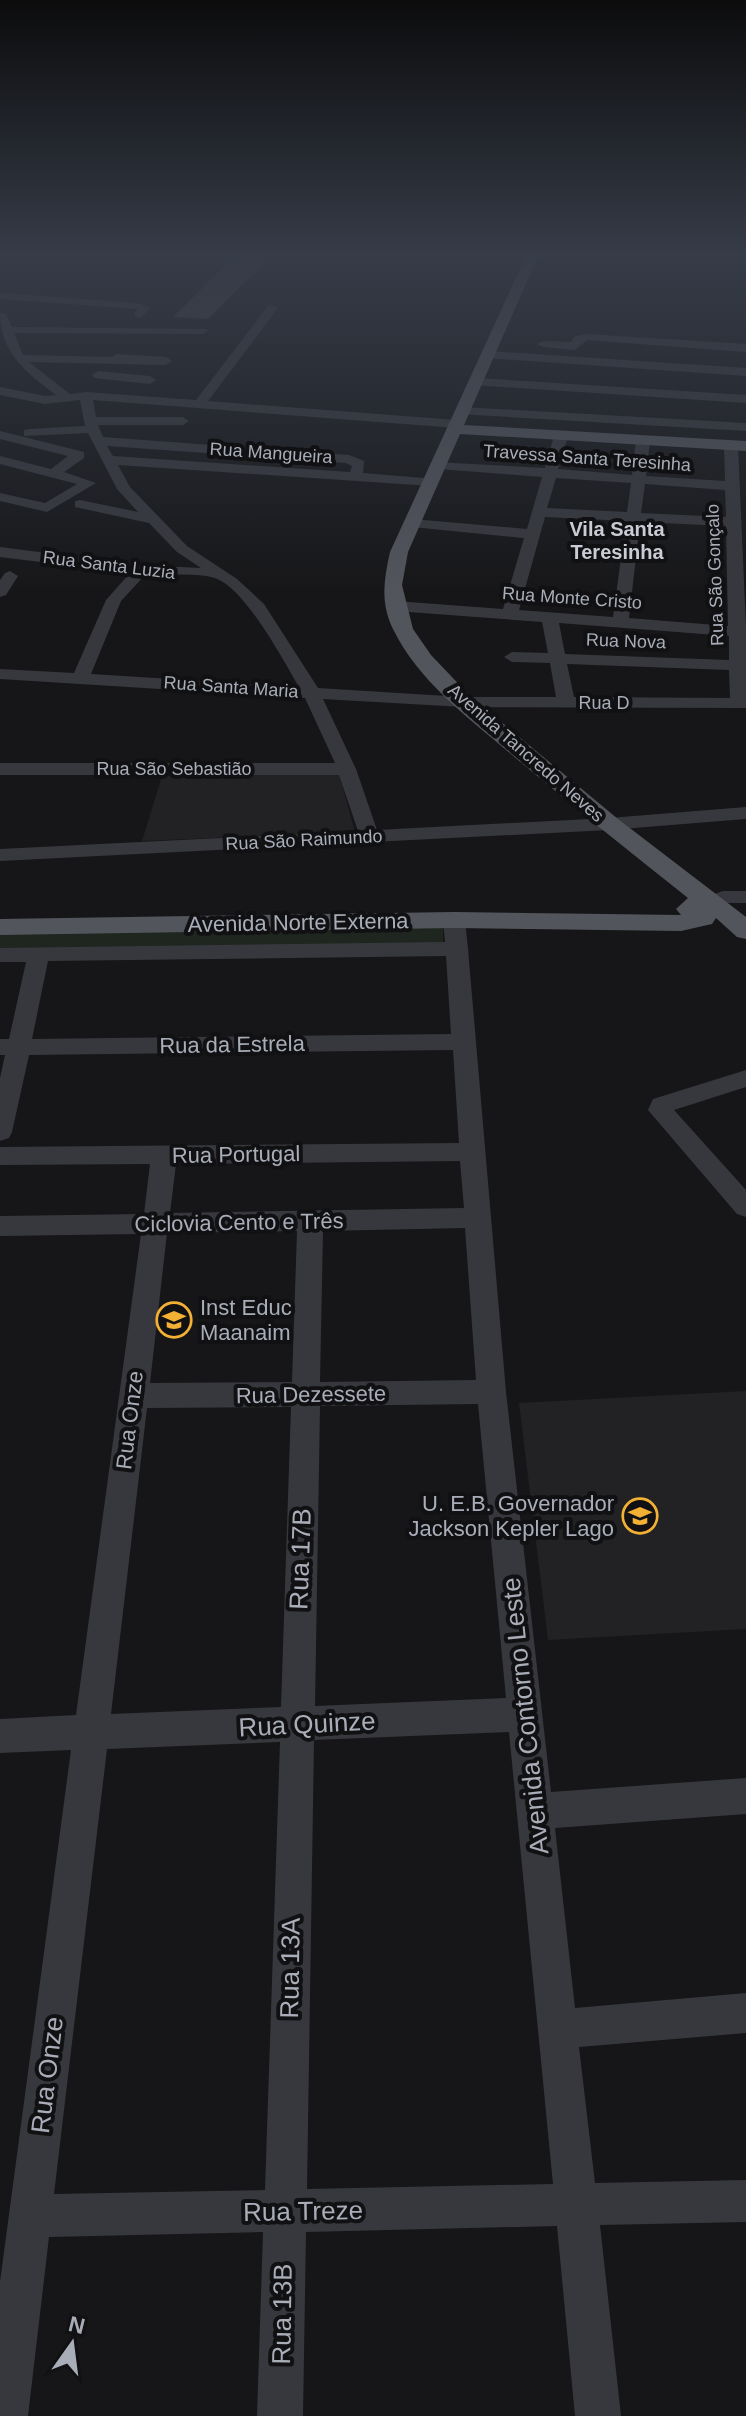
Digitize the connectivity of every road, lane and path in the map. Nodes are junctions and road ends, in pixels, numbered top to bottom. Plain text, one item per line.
1 (29, 369) edge
2 (105, 369) edge
3 (226, 369) edge
4 (484, 369) edge
5 (689, 369) edge
6 (746, 372) edge
7 (34, 374) junction
8 (65, 375) dead end
9 (81, 376) dead end
10 (97, 376) junction
11 (150, 380) dead end
12 (477, 382) junction
13 (0, 391) edge
14 (746, 391) edge
15 (656, 393) junction
16 (76, 396) junction
17 (746, 399) edge
18 (198, 406) junction
19 (746, 418) edge
20 (51, 420) dead end
21 (192, 421) dead end
22 (666, 423) junction
23 (266, 424) dead end
24 (457, 424) junction
25 (746, 427) edge
26 (94, 430) junction
27 (12, 436) edge
28 (561, 436) junction
29 (643, 441) junction
30 (739, 446) edge
31 (0, 460) edge
32 (109, 460) junction
33 (55, 473) junction
34 (549, 473) junction
35 (435, 474) junction
36 (355, 477) junction
37 (637, 480) junction
38 (732, 486) junction
39 (0, 497) edge
40 (80, 504) dead end
41 (539, 512) junction
42 (633, 517) junction
43 (154, 520) junction
44 (734, 522) junction
45 (412, 523) junction
46 (531, 534) junction
47 (0, 552) edge
48 (141, 570) junction
49 (219, 574) junction
50 (10, 576) dead end
51 (0, 592) edge
52 (395, 606) junction
53 (510, 613) junction
54 (549, 616) junction
55 (621, 621) junction
56 (742, 632) edge
57 (512, 657) dead end
58 (557, 658) junction
59 (739, 665) junction
60 (0, 674) edge
61 (81, 677) junction
62 (312, 693) junction
63 (463, 702) junction
64 (566, 703) junction
65 (743, 703) edge
66 (0, 769) edge
67 (347, 769) junction
68 (746, 813) edge
69 (609, 824) junction
70 (370, 837) junction
71 (0, 855) edge
72 (746, 897) edge
73 (714, 914) edge
74 (454, 920) junction
75 (0, 927) edge
76 (457, 949) junction
77 (39, 954) junction
78 (0, 955) edge
79 (464, 1042) junction
80 (9, 1046) edge
81 (746, 1078) edge
82 (0, 1132) edge
83 (472, 1152) junction
84 (164, 1155) junction
85 (0, 1156) edge
86 (746, 1207) edge
87 (477, 1218) junction
88 (310, 1221) junction
89 (154, 1223) junction
90 (0, 1226) edge
91 (491, 1392) junction
92 (305, 1394) junction
93 (132, 1396) junction
94 (525, 1714) junction
95 (296, 1724) junction
96 (90, 1734) junction
97 (0, 1736) edge
98 (746, 1796) edge
99 (535, 1811) junction
100 (746, 2013) edge
101 (558, 2029) junction
102 (746, 2201) edge
103 (576, 2207) junction
104 (285, 2212) junction
105 (30, 2216) junction
106 (5, 2416) edge
107 (280, 2416) edge
108 (598, 2416) edge

1 - 7 street
2 - 10 street
3 - 18 street
4 - 12 main road, Avenida Tancredo Neves
5 - 6 street
7 - 8 street
7 - 16 street
9 - 10 street
10 - 11 street
10 - 16 street
12 - 15 street
12 - 24 main road, Avenida Tancredo Neves
13 - 16 street
14 - 15 street
15 - 17 street
16 - 18 street
16 - 26 street, Rua Santa Luzia
18 - 24 street
19 - 22 street
20 - 27 street
21 - 26 street
22 - 24 street
22 - 25 street
23 - 24 street
24 - 28 main road
24 - 35 main road, Avenida Tancredo Neves
26 - 27 street
26 - 32 street, Rua Santa Luzia
26 - 36 street
27 - 33 street
28 - 29 main road
28 - 34 street
29 - 30 main road
29 - 37 street
30 - 38 street, Rua São Gonçalo
31 - 33 street
32 - 36 street, Rua Mangueira
32 - 43 street, Rua Santa Luzia
33 - 39 street
34 - 35 street, Travessa Santa Teresinha
34 - 37 street, Travessa Santa Teresinha
34 - 41 street
35 - 36 street, Rua Mangueira
35 - 45 main road, Avenida Tancredo Neves
37 - 38 street, Travessa Santa Teresinha
37 - 42 street
38 - 44 street, Rua São Gonçalo
40 - 43 street
41 - 42 street
41 - 46 street
42 - 44 street
42 - 55 street
43 - 49 street, Rua Santa Luzia
44 - 56 street, Rua São Gonçalo
45 - 46 street
45 - 52 main road, Avenida Tancredo Neves
46 - 53 street
47 - 48 street, Rua Santa Luzia
48 - 49 street, Rua Santa Luzia
48 - 61 street
49 - 62 street, Rua Santa Luzia
50 - 51 street
52 - 53 street, Rua Monte Cristo
52 - 63 main road, Avenida Tancredo Neves
53 - 54 street, Rua Monte Cristo
54 - 55 street, Rua Monte Cristo
54 - 58 street
55 - 56 street, Rua Monte Cristo
56 - 59 street, Rua São Gonçalo
57 - 58 street, Rua Nova
58 - 59 street, Rua Nova
58 - 64 street
59 - 65 street, Rua São Gonçalo
60 - 61 street, Rua Santa Maria
61 - 62 street, Rua Santa Maria
62 - 63 street, Rua Santa Maria
62 - 67 street, Rua Santa Luzia
63 - 64 street, Rua D
63 - 69 main road, Avenida Tancredo Neves
64 - 65 street, Rua D
66 - 67 street, Rua São Sebastião
67 - 70 street, Rua Santa Luzia
68 - 69 street, Rua São Raimundo
69 - 70 street, Rua São Raimundo
69 - 73 main road, Avenida Tancredo Neves
70 - 71 street, Rua São Raimundo
72 - 73 street
73 - 74 main road, Avenida Norte Externa
74 - 75 main road, Avenida Norte Externa
74 - 76 street, Avenida Contorno Leste
76 - 77 street, Avenida Norte Externa
76 - 79 street, Avenida Contorno Leste
77 - 78 street, Avenida Norte Externa
77 - 80 street
79 - 80 street, Rua da Estrela
79 - 83 street, Avenida Contorno Leste
80 - 82 street
81 - 86 street
83 - 84 street, Rua Portugal
83 - 87 street, Avenida Contorno Leste
84 - 85 street, Rua Portugal
84 - 89 street, Rua Onze
87 - 88 street, Ciclovia Cento e Três
87 - 91 street, Avenida Contorno Leste
88 - 89 street, Ciclovia Cento e Três
88 - 92 street, Rua 17B
89 - 90 street, Ciclovia Cento e Três
89 - 93 street, Rua Onze
91 - 92 street, Rua Dezessete
91 - 94 street, Avenida Contorno Leste
92 - 93 street, Rua Dezessete
92 - 95 street, Rua 17B
93 - 96 street, Rua Onze
94 - 95 street, Rua Quinze
94 - 99 street, Avenida Contorno Leste
95 - 96 street, Rua Quinze
95 - 104 street, Rua 13A
96 - 97 street
96 - 105 street, Rua Onze
98 - 99 street
99 - 101 street, Avenida Contorno Leste
100 - 101 street
101 - 103 street, Avenida Contorno Leste
102 - 103 street, Rua Treze
103 - 104 street, Rua Treze
103 - 108 street, Avenida Contorno Leste
104 - 105 street, Rua Treze
104 - 107 street, Rua 13B
105 - 106 street, Rua Onze

